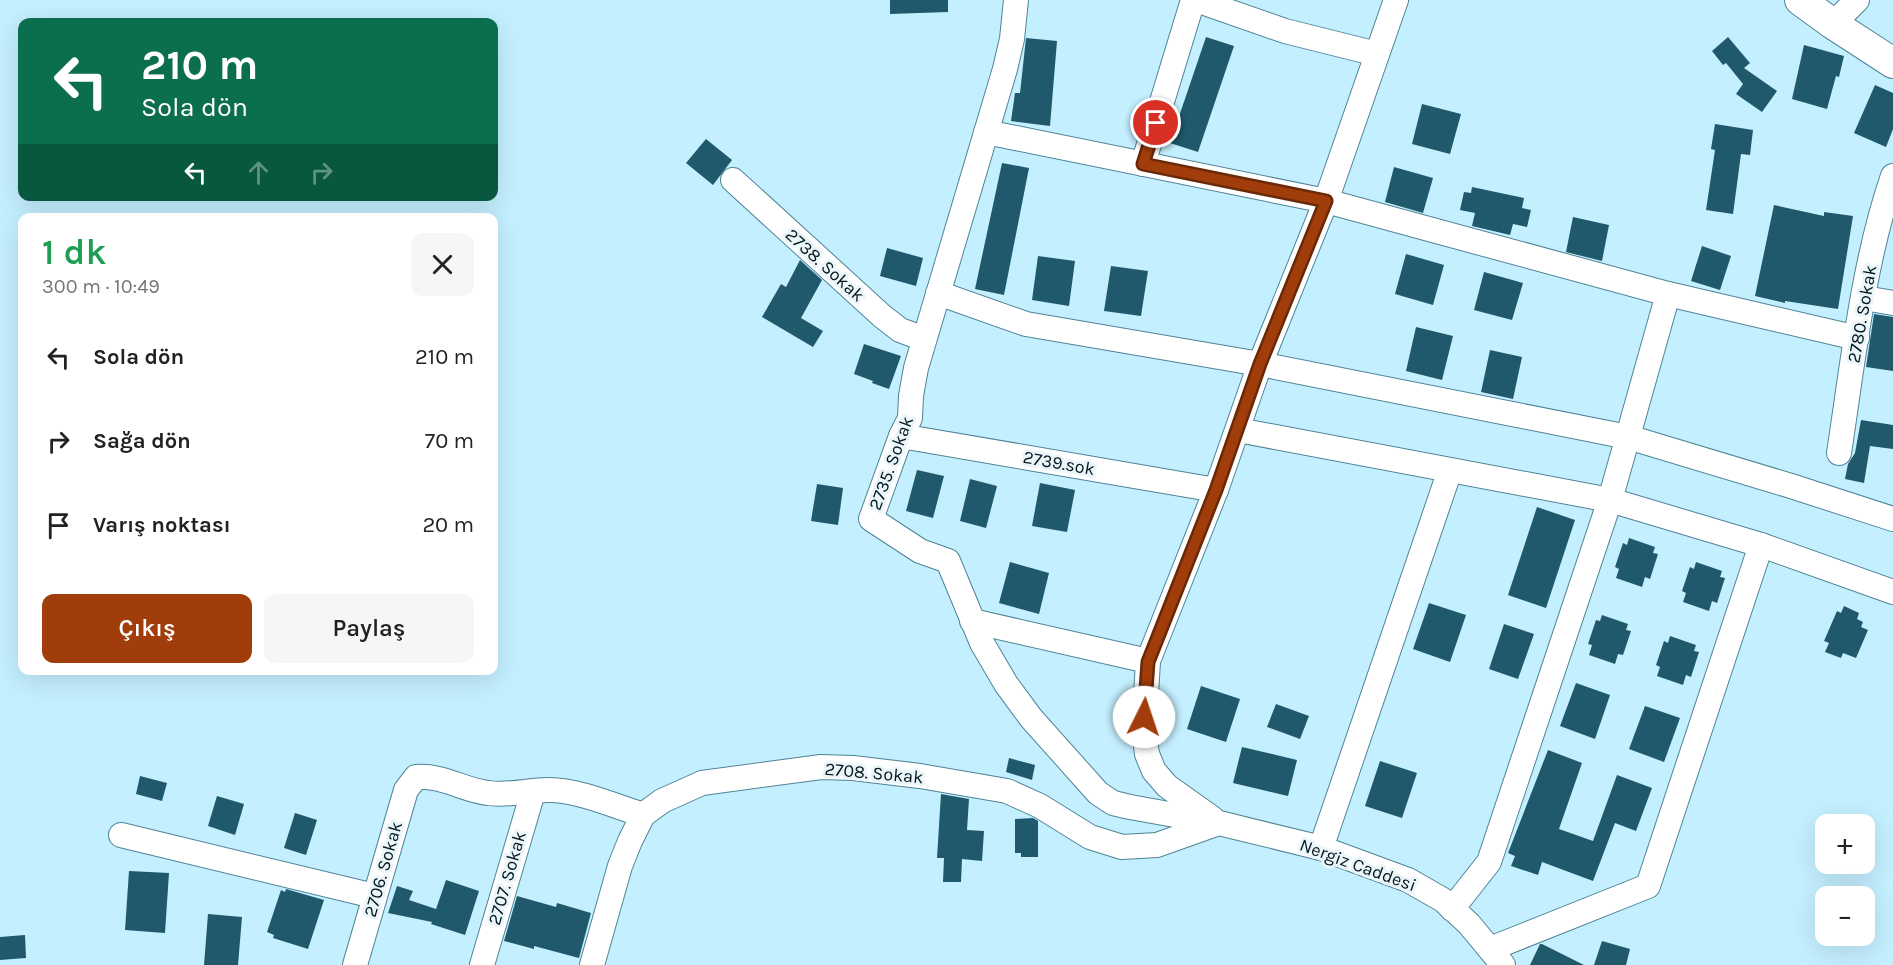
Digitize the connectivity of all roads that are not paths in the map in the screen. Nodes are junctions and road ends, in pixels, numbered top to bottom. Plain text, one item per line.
1 (1016, 0) edge
2 (1194, 0) edge
3 (1396, 0) edge
4 (1857, 0) edge
5 (1804, 1) edge
6 (1833, 24) junction
7 (1377, 54) junction
8 (1893, 63) edge
9 (986, 132) junction
10 (1143, 164) junction
11 (1893, 176) edge
12 (733, 180) dead end
13 (1326, 201) junction
14 (938, 293) junction
15 (1668, 294) junction
16 (1864, 298) junction
17 (1893, 303) edge
18 (1857, 338) junction
19 (924, 339) junction
20 (1260, 364) junction
21 (1238, 430) junction
22 (901, 436) junction
23 (1628, 437) junction
24 (1839, 453) dead end
25 (1450, 470) junction
26 (1216, 490) junction
27 (1610, 500) junction
28 (1893, 519) edge
29 (1761, 545) junction
30 (1893, 592) edge
31 (972, 621) junction
32 (1148, 662) junction
33 (533, 792) junction
34 (643, 815) junction
35 (1218, 823) junction
36 (121, 835) dead end
37 (1321, 848) junction
38 (374, 896) junction
39 (1452, 909) junction
40 (1497, 957) edge
41 (355, 965) edge
42 (482, 965) edge
43 (592, 965) edge

1 - 9 street, 2735. Sokak
2 - 7 street
2 - 10 street
3 - 7 street
4 - 6 street
5 - 6 main road
6 - 8 main road
7 - 13 street
9 - 10 street
9 - 14 street, 2735. Sokak
10 - 13 street
11 - 16 street, 2780. Sokak
12 - 19 street, 2738. Sokak
13 - 15 street
13 - 20 street
14 - 19 street, 2735. Sokak
14 - 20 street
15 - 18 street
15 - 23 street
16 - 17 street
16 - 18 street, 2780. Sokak
18 - 24 street, 2780. Sokak
19 - 22 street, 2735. Sokak
20 - 21 street
20 - 23 street
21 - 25 street
21 - 26 street
22 - 26 street, 2739.sok
22 - 31 street, 2735. Sokak
23 - 27 street
23 - 28 street
25 - 27 street
25 - 37 street
26 - 32 street
27 - 29 street
27 - 39 street
29 - 30 street
29 - 40 street
31 - 32 street
31 - 35 street, 2735. Sokak
32 - 35 street
33 - 34 street
33 - 38 street, 2706. Sokak
33 - 42 street, 2707. Sokak
34 - 35 street, 2708. Sokak
34 - 43 street
35 - 37 street, Nergiz Caddesi
36 - 38 street
37 - 39 street, Nergiz Caddesi
38 - 41 street, 2706. Sokak
39 - 40 street, Nergiz Caddesi

